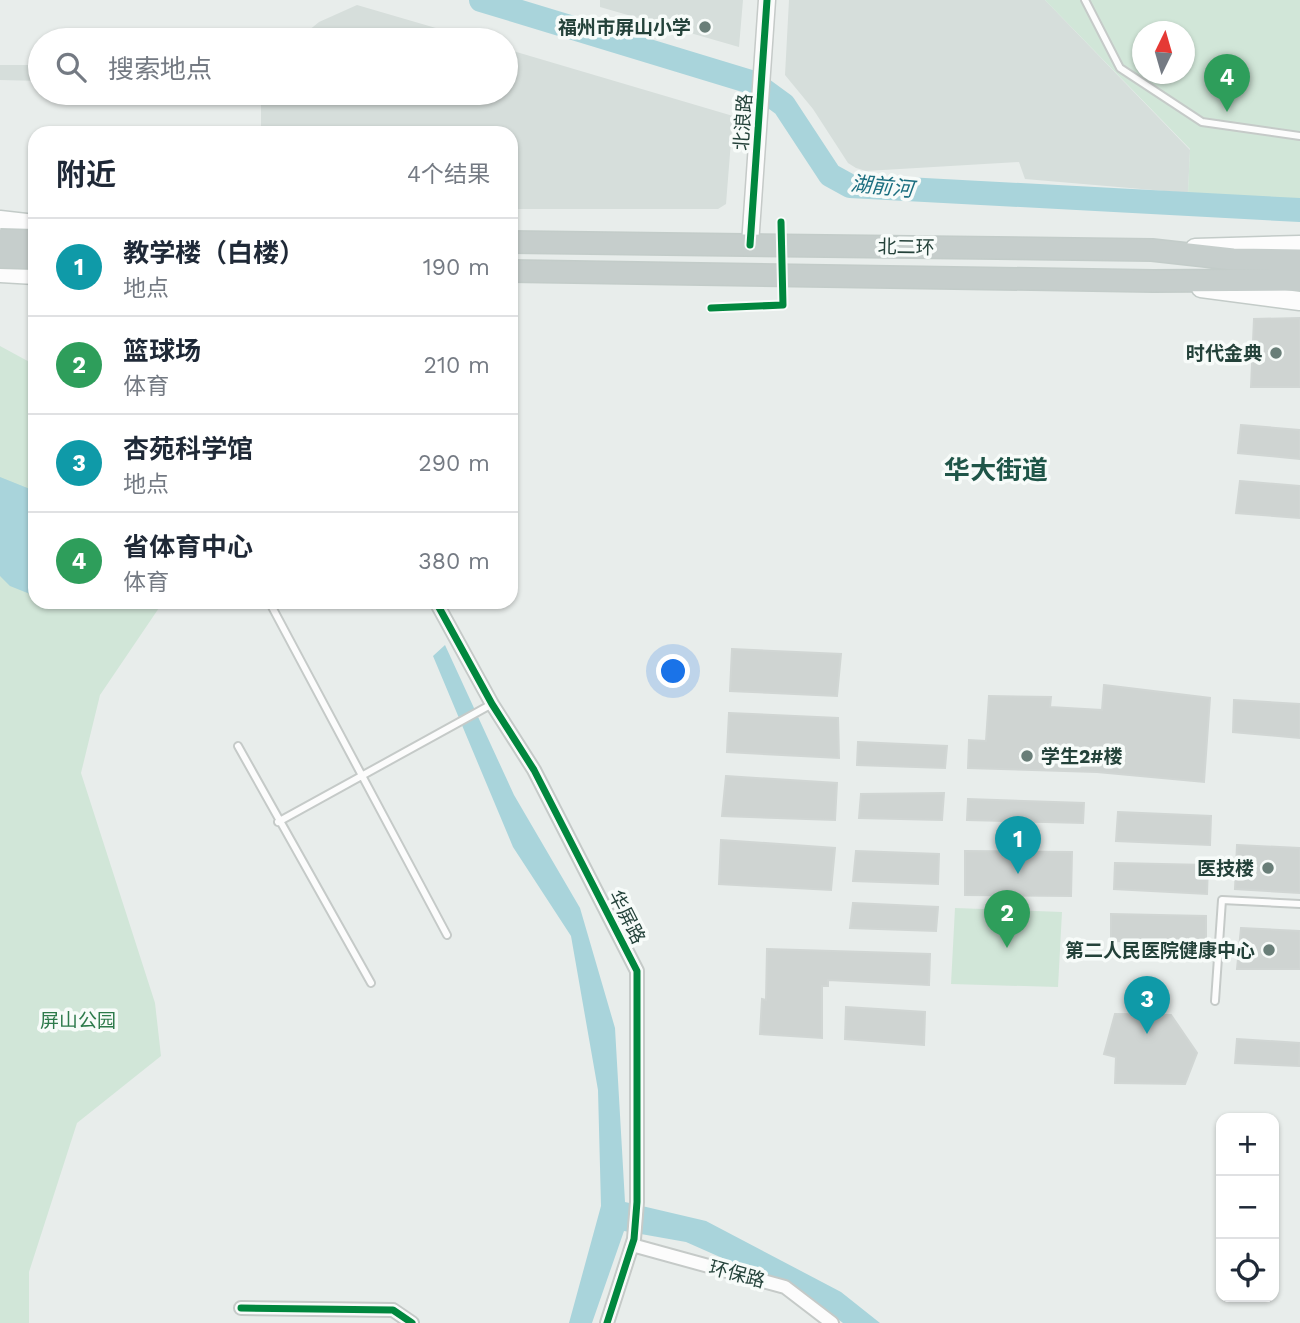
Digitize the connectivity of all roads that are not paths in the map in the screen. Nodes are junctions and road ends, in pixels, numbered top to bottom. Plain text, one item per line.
1 (767, 0) edge
2 (1085, 0) edge
3 (1300, 136) edge
4 (28, 226) edge
5 (1, 229) edge
6 (28, 239) edge
7 (518, 242) edge
8 (750, 245) junction
9 (1300, 245) edge
10 (1152, 250) junction
11 (28, 260) edge
12 (1300, 260) edge
13 (1, 268) edge
14 (1233, 269) junction
15 (518, 271) edge
16 (28, 274) edge
17 (1300, 280) edge
18 (1153, 281) junction
19 (1300, 301) edge
20 (273, 609) edge
21 (440, 609) edge
22 (492, 704) junction
23 (238, 746) dead end
24 (362, 776) junction
25 (278, 822) junction
26 (1300, 904) edge
27 (447, 935) dead end
28 (371, 983) dead end
29 (1215, 1001) dead end
30 (633, 1242) junction
31 (241, 1308) dead end
32 (412, 1323) edge
33 (607, 1323) edge
34 (832, 1323) edge

1 - 8 street, 北浪路
2 - 3 lane
4 - 5 main road
5 - 6 highway, bridge
5 - 13 main road
7 - 8 highway, 北二环
8 - 10 highway, 北二环
9 - 10 main road
10 - 14 highway, 北二环
11 - 13 highway, bridge
12 - 14 highway, 北二环
13 - 16 main road
14 - 17 highway, 北二环
14 - 18 highway, 北二环
15 - 18 highway, 北二环
18 - 19 main road
20 - 24 lane
21 - 22 street, 华屏路
22 - 24 lane
22 - 30 street, 华屏路
23 - 25 lane
24 - 25 lane
24 - 27 lane
25 - 28 lane
26 - 29 lane
30 - 33 street, 华屏路
30 - 34 street, 环保路
31 - 32 street

